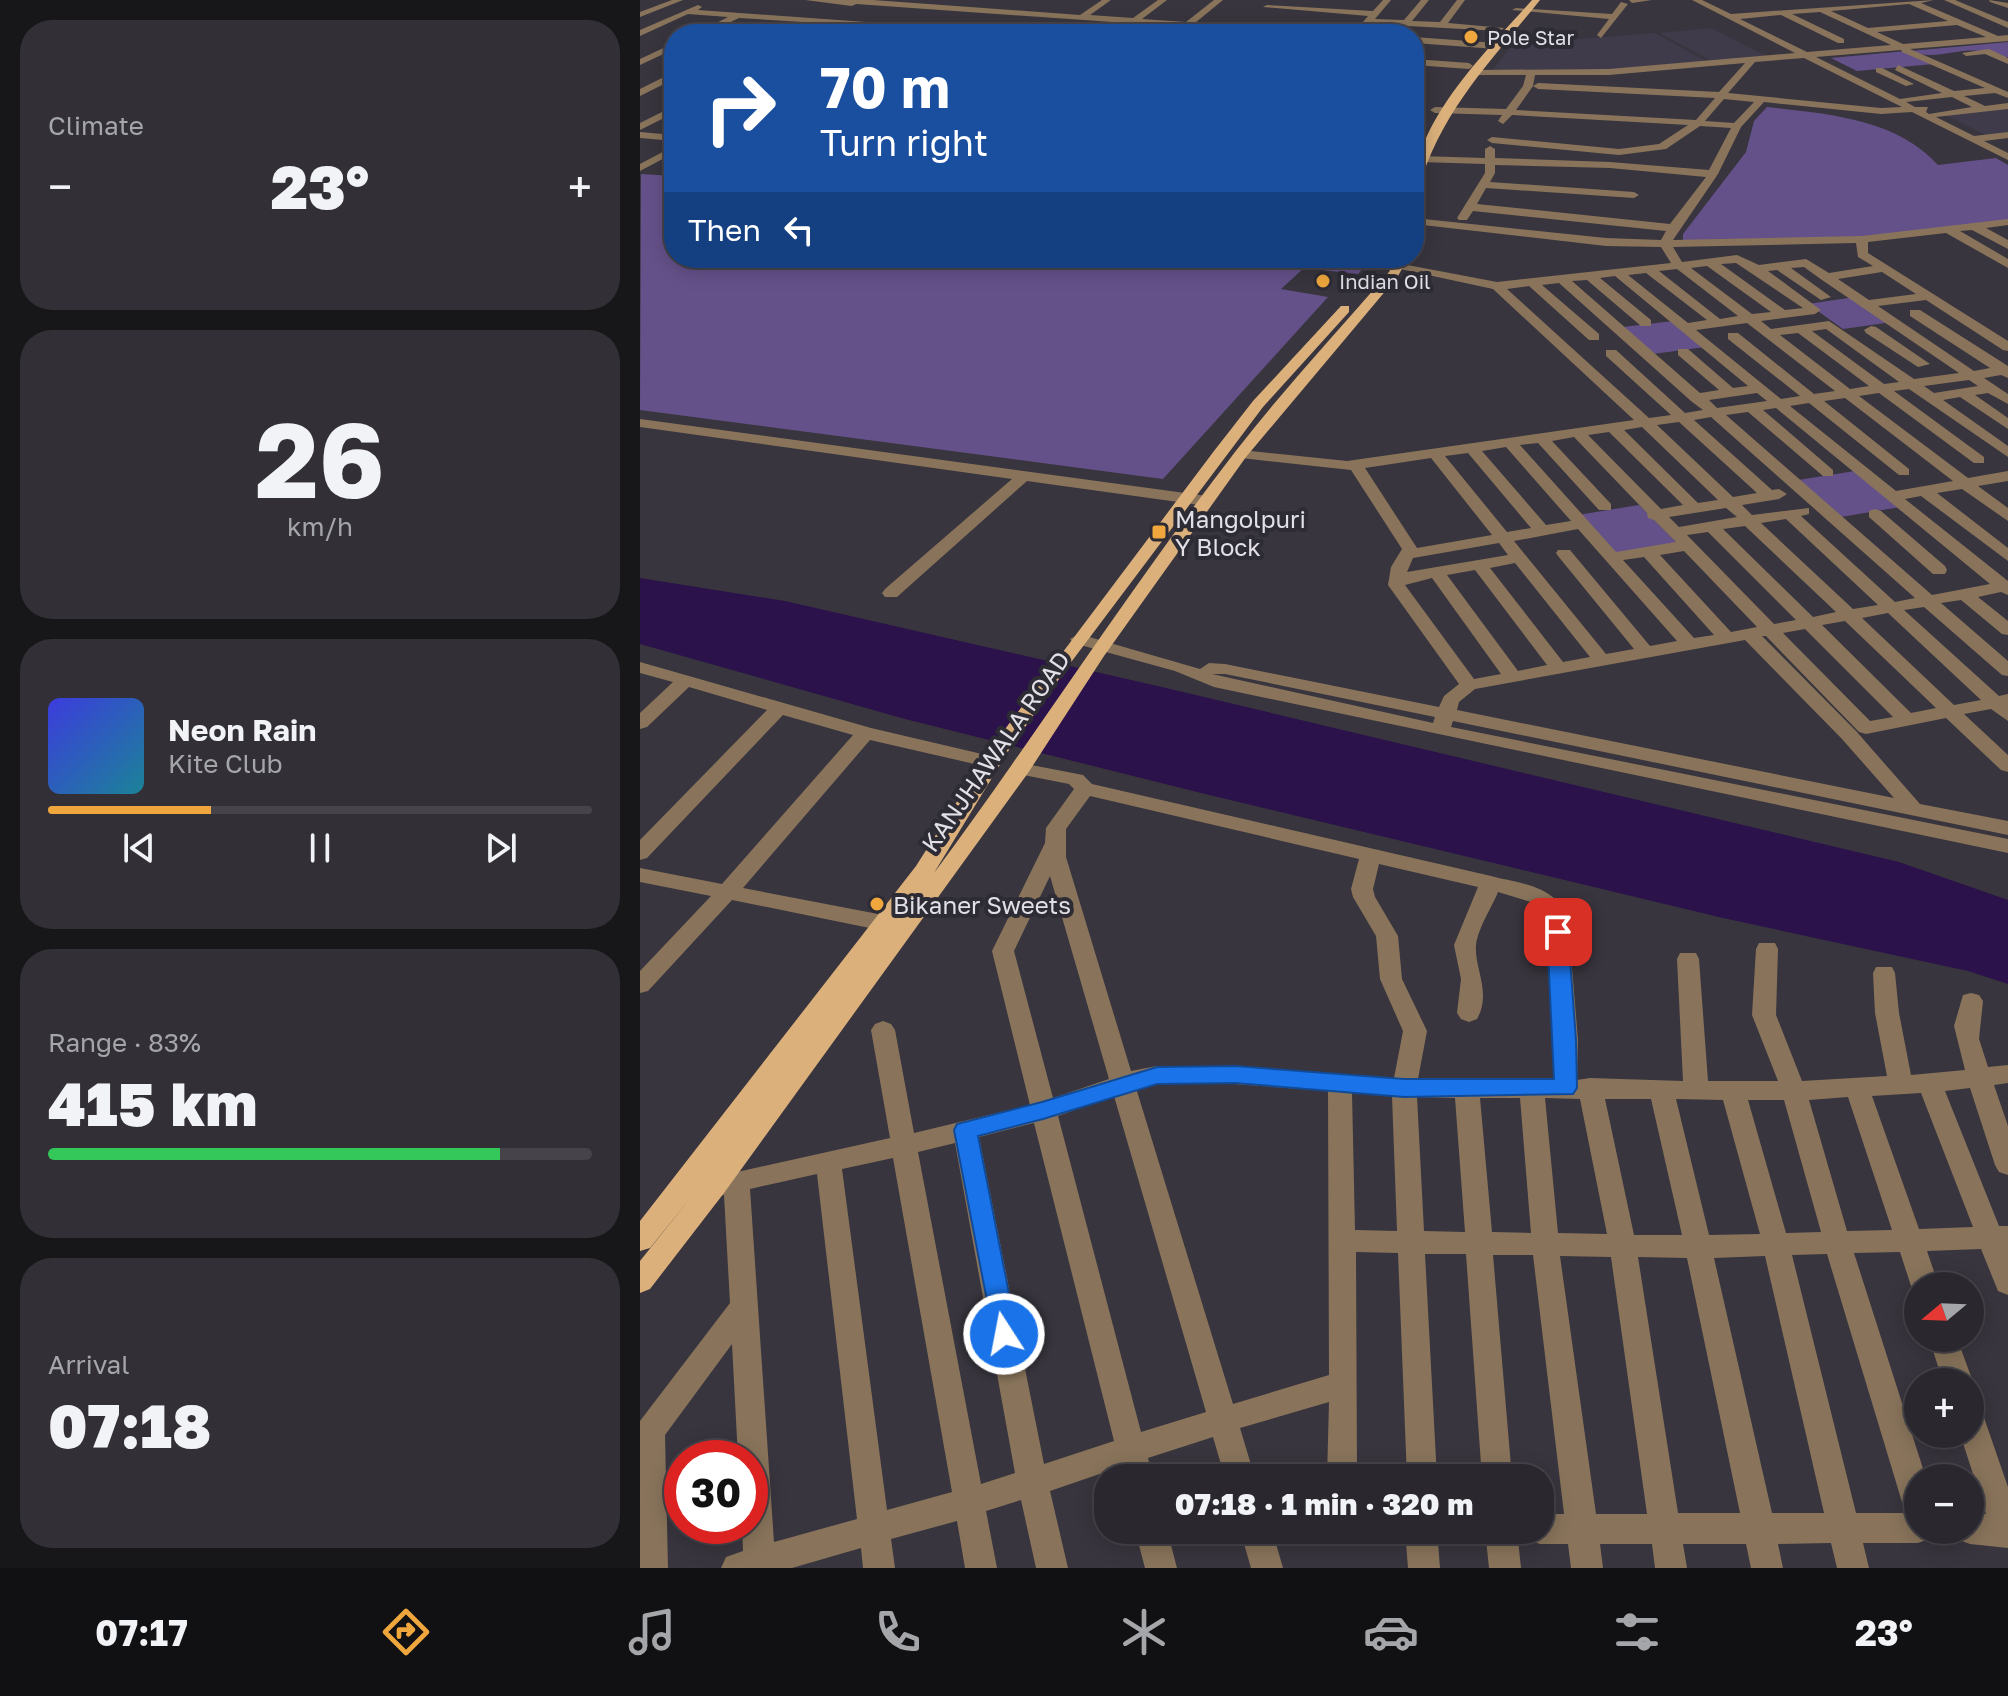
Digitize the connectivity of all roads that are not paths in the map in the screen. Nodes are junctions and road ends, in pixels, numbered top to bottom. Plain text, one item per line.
1 (678, 0) edge
2 (714, 0) edge
3 (809, 0) edge
4 (839, 0) edge
5 (971, 0) edge
6 (983, 0) edge
7 (1107, 0) edge
8 (1163, 0) edge
9 (1219, 0) edge
10 (1275, 0) edge
11 (1330, 0) edge
12 (1387, 0) edge
13 (1425, 0) edge
14 (1461, 0) edge
15 (1524, 0) edge
16 (1536, 0) edge
17 (1648, 0) edge
18 (1697, 0) edge
19 (1707, 0) edge
20 (1801, 0) edge
21 (1929, 0) edge
22 (1948, 0) edge
23 (1970, 0) edge
24 (824, 1) edge
25 (1778, 1) edge
26 (881, 2) edge
27 (1911, 2) edge
28 (1628, 3) edge
29 (1761, 3) dead end
30 (1892, 3) junction
31 (1742, 4) dead end
32 (1822, 5) edge
33 (1875, 5) junction
34 (1856, 6) junction
35 (1039, 7) dead end
36 (1267, 7) junction
37 (1839, 8) junction
38 (1320, 10) junction
39 (1516, 10) junction
40 (920, 11) junction
41 (953, 11) junction
42 (1527, 11) junction
43 (1800, 11) junction
44 (688, 12) junction
45 (1782, 12) junction
46 (642, 13) edge
47 (1259, 14) dead end
48 (1763, 14) junction
49 (739, 15) junction
50 (1577, 15) junction
51 (1027, 16) junction
52 (1735, 16) junction
53 (2008, 16) edge
54 (1372, 17) junction
55 (1613, 17) junction
56 (790, 18) junction
57 (1078, 20) junction
58 (840, 22) junction
59 (1250, 22) dead end
60 (1131, 23) junction
61 (1406, 23) junction
62 (1959, 23) junction
63 (720, 24) edge
64 (779, 24) edge
65 (836, 24) edge
66 (876, 24) edge
67 (896, 24) edge
68 (1014, 24) edge
69 (1072, 24) edge
70 (1139, 24) edge
71 (1188, 24) edge
72 (1248, 24) edge
73 (1306, 24) edge
74 (1366, 24) edge
75 (1940, 24) junction
76 (1442, 25) junction
77 (1570, 25) dead end
78 (2008, 25) edge
79 (1922, 26) junction
80 (1991, 27) junction
81 (1500, 28) junction
82 (1903, 28) junction
83 (1975, 29) junction
84 (641, 33) edge
85 (1884, 33) junction
86 (663, 34) dead end
87 (1601, 35) dead end
88 (2005, 40) edge
89 (1424, 43) edge
90 (1808, 43) dead end
91 (1790, 45) junction
92 (1490, 47) junction
93 (1902, 48) junction
94 (664, 51) edge
95 (1812, 56) junction
96 (2006, 59) edge
97 (1752, 60) junction
98 (640, 62) edge
99 (1920, 62) junction
100 (1424, 63) edge
101 (1898, 68) junction
102 (1472, 70) junction
103 (1879, 70) junction
104 (1609, 72) junction
105 (1531, 73) junction
106 (1852, 73) junction
107 (2008, 73) edge
108 (640, 80) edge
109 (662, 81) joint
110 (1528, 86) junction
111 (1611, 89) junction
112 (2005, 90) edge
113 (640, 93) edge
114 (1974, 93) junction
115 (1954, 95) junction
116 (1721, 96) junction
117 (1935, 96) junction
118 (1761, 100) junction
119 (1900, 100) junction
120 (2006, 106) edge
121 (1984, 109) junction
122 (640, 110) edge
123 (1435, 110) junction
124 (1449, 110) junction
125 (664, 111) edge
126 (1925, 111) junction
127 (1963, 111) junction
128 (1508, 112) junction
129 (664, 115) edge
130 (1598, 115) junction
131 (1427, 121) dead end
132 (1698, 123) junction
133 (1592, 126) dead end
134 (1737, 126) junction
135 (640, 127) edge
136 (1498, 129) junction
137 (640, 135) edge
138 (2008, 135) edge
139 (664, 137) edge
140 (1586, 137) junction
141 (1600, 138) dead end
142 (1614, 139) dead end
143 (1978, 139) junction
144 (1424, 140) edge
145 (1429, 140) junction
146 (1492, 140) junction
147 (1669, 143) junction
148 (1578, 148) junction
149 (1424, 151) edge
150 (2008, 151) edge
151 (664, 155) edge
152 (2008, 157) edge
153 (1424, 159) edge
154 (1489, 160) junction
155 (640, 168) edge
156 (1713, 174) junction
157 (1484, 185) junction
158 (1634, 195) dead end
159 (1469, 207) junction
160 (1424, 222) edge
161 (2006, 224) edge
162 (1457, 226) junction
163 (1976, 227) junction
164 (1673, 228) junction
165 (1948, 229) junction
166 (1862, 239) junction
167 (1665, 244) junction
168 (2008, 245) edge
169 (1708, 261) junction
170 (1678, 264) junction
171 (2008, 264) edge
172 (1779, 266) junction
173 (1390, 268) edge
174 (1424, 268) edge
175 (1647, 268) junction
176 (1885, 268) junction
177 (1757, 269) junction
178 (1617, 272) junction
179 (1854, 273) junction
180 (1589, 275) junction
181 (1826, 277) junction
182 (1561, 278) junction
183 (1532, 282) junction
184 (1497, 286) junction
185 (1852, 294) junction
186 (1928, 296) junction
187 (1825, 297) junction
188 (1362, 300) junction
189 (1896, 300) junction
190 (1802, 301) junction
191 (1867, 304) junction
192 (1947, 308) junction
193 (1915, 313) junction
194 (1782, 314) junction
195 (1885, 317) junction
196 (1750, 319) junction
197 (1646, 323) junction
198 (1681, 323) junction
199 (1718, 323) junction
200 (1899, 326) junction
201 (1616, 327) junction
202 (1801, 329) junction
203 (1871, 330) junction
204 (1769, 333) junction
205 (1842, 334) junction
206 (1733, 336) dead end
207 (1594, 337) dead end
208 (2008, 347) edge
209 (1711, 348) junction
210 (1683, 352) junction
211 (1611, 353) dead end
212 (1650, 357) junction
213 (1923, 364) dead end
214 (2006, 371) edge
215 (1972, 375) junction
216 (1912, 384) junction
217 (1761, 388) junction
218 (1882, 388) junction
219 (1991, 388) junction
220 (1730, 393) junction
221 (1847, 393) junction
222 (1963, 393) junction
223 (1696, 398) junction
224 (1812, 398) junction
225 (1932, 398) junction
226 (2008, 400) edge
227 (1779, 403) junction
228 (1751, 407) junction
229 (1714, 413) junction
230 (1682, 417) junction
231 (640, 423) edge
232 (1646, 423) junction
233 (2008, 425) edge
234 (1612, 427) junction
235 (1577, 432) junction
236 (1542, 438) junction
237 (2008, 438) edge
238 (1991, 441) junction
239 (1509, 442) junction
240 (1472, 448) junction
241 (1435, 453) junction
242 (1241, 454) junction
243 (2008, 454) edge
244 (1979, 460) junction
245 (1355, 465) junction
246 (1942, 466) junction
247 (1904, 472) junction
248 (1828, 473) junction
249 (1865, 473) junction
250 (1025, 475) junction
251 (2006, 479) edge
252 (1966, 484) junction
253 (1796, 485) junction
254 (1925, 491) junction
255 (1769, 496) junction
256 (1893, 496) junction
257 (1186, 498) junction
258 (1207, 501) junction
259 (1730, 502) junction
260 (1623, 504) junction
261 (1694, 508) junction
262 (1823, 508) junction
263 (1908, 508) junction
264 (1790, 514) junction
265 (1875, 514) junction
266 (2006, 514) edge
267 (1654, 515) junction
268 (1577, 519) junction
269 (1749, 520) junction
270 (1837, 521) junction
271 (1963, 521) junction
272 (1712, 527) junction
273 (1931, 528) junction
274 (1542, 531) junction
275 (1501, 538) junction
276 (1679, 539) junction
277 (1648, 552) junction
278 (1564, 553) dead end
279 (1409, 554) junction
280 (2008, 556) edge
281 (1612, 557) junction
282 (1518, 558) junction
283 (1975, 563) junction
284 (1479, 565) junction
285 (1939, 570) junction
286 (1436, 572) junction
287 (1901, 577) junction
288 (1396, 579) junction
289 (2007, 588) edge
290 (891, 593) dead end
291 (1965, 594) junction
292 (1928, 601) junction
293 (1892, 608) junction
294 (1849, 616) junction
295 (1809, 623) junction
296 (2008, 630) edge
297 (1759, 632) junction
298 (1727, 638) junction
299 (1079, 639) junction
300 (1690, 645) junction
301 (1102, 646) junction
302 (1646, 653) junction
303 (1602, 661) junction
304 (640, 667) edge
305 (1559, 669) junction
306 (2008, 671) edge
307 (1513, 677) junction
308 (686, 680) junction
309 (1469, 685) junction
310 (2003, 706) edge
311 (779, 708) junction
312 (1951, 712) junction
313 (1907, 720) junction
314 (1442, 722) junction
315 (640, 723) edge
316 (866, 733) junction
317 (996, 756) junction
318 (1023, 764) junction
319 (2008, 766) edge
320 (1732, 780) junction
321 (1085, 789) junction
322 (1913, 808) junction
323 (2006, 837) edge
324 (1055, 844) junction
325 (640, 853) edge
326 (1370, 856) junction
327 (640, 875) edge
328 (1491, 883) junction
329 (728, 891) junction
330 (894, 925) junction
331 (1767, 949) dead end
332 (1688, 959) dead end
333 (1884, 973) dead end
334 (640, 985) edge
335 (1971, 1001) dead end
336 (1469, 1013) dead end
337 (883, 1030) dead end
338 (2008, 1074) edge
339 (1978, 1077) junction
340 (1930, 1083) junction
341 (1340, 1084) junction
342 (1120, 1085) junction
343 (1901, 1085) junction
344 (1404, 1088) junction
345 (1467, 1088) junction
346 (1578, 1088) junction
347 (1857, 1088) junction
348 (1532, 1089) junction
349 (1696, 1089) junction
350 (1732, 1089) junction
351 (1661, 1090) junction
352 (1794, 1091) junction
353 (1043, 1111) junction
354 (965, 1130) junction
355 (905, 1145) junction
356 (828, 1161) junction
357 (2008, 1165) edge
358 (726, 1184) junction
359 (2000, 1237) edge
360 (1910, 1239) junction
361 (640, 1240) edge
362 (1342, 1241) junction
363 (1412, 1242) junction
364 (1837, 1242) junction
365 (1479, 1243) junction
366 (1545, 1244) junction
367 (1776, 1244) junction
368 (1623, 1247) junction
369 (1698, 1247) junction
370 (1921, 1272) edge
371 (640, 1281) edge
372 (2008, 1283) edge
373 (745, 1304) junction
374 (1344, 1384) junction
375 (1223, 1420) junction
376 (645, 1439) edge
377 (1980, 1448) edge
378 (1134, 1464) edge
379 (1236, 1464) edge
380 (1342, 1464) edge
381 (1421, 1464) edge
382 (1496, 1464) edge
383 (1906, 1464) edge
384 (1094, 1470) edge
385 (1032, 1480) junction
386 (970, 1502) junction
387 (1554, 1529) edge
388 (1583, 1529) junction
389 (1665, 1529) junction
390 (1760, 1529) junction
391 (1904, 1529) edge
392 (875, 1530) junction
393 (1984, 1530) edge
394 (1845, 1531) junction
395 (2008, 1531) edge
396 (1155, 1544) edge
397 (1260, 1544) edge
398 (1422, 1544) edge
399 (1502, 1544) edge
400 (752, 1566) edge
401 (652, 1568) edge
402 (879, 1568) edge
403 (981, 1568) edge
404 (1052, 1568) edge
405 (1161, 1568) edge
406 (1267, 1568) edge
407 (1424, 1568) edge
408 (1505, 1568) edge
409 (1587, 1568) edge
410 (1671, 1568) edge
411 (1767, 1568) edge
412 (1853, 1568) edge

1 - 46 street
2 - 44 street
3 - 24 street
4 - 26 street
5 - 41 street
6 - 41 street
7 - 57 street
8 - 60 street
9 - 71 street
10 - 36 street
11 - 38 street
12 - 54 street
13 - 61 street
14 - 76 street
15 - 39 main road
16 - 42 main road
17 - 28 street
18 - 19 street
18 - 52 street
19 - 52 street
20 - 32 street
21 - 27 street
21 - 80 street
22 - 78 street
23 - 53 street
24 - 40 street
24 - 56 street
25 - 43 street
26 - 41 street
27 - 30 street
27 - 62 street
28 - 55 street
29 - 45 street
30 - 33 street
30 - 75 street
31 - 48 street
32 - 37 street
32 - 43 street
32 - 85 street
33 - 34 street
33 - 79 street
34 - 37 street
34 - 82 street
35 - 51 street
36 - 38 street
36 - 47 street
37 - 85 street
38 - 54 street
38 - 73 street
39 - 42 street
39 - 81 main road
40 - 41 street
40 - 67 street
41 - 51 street
42 - 50 street
42 - 92 main road
43 - 45 street
43 - 85 street
44 - 49 street
44 - 84 street
45 - 48 street
45 - 48 street
48 - 52 street
49 - 56 street
49 - 63 street
50 - 55 street
50 - 77 street
51 - 57 street
51 - 68 street
52 - 91 street
54 - 61 street
54 - 74 street
55 - 87 street
56 - 58 street
56 - 64 street
57 - 60 street
57 - 69 street
58 - 65 street
58 - 66 street
59 - 72 street
60 - 70 street
61 - 76 street
62 - 75 street
62 - 83 street
75 - 79 street
76 - 81 street
78 - 80 street
79 - 82 street
80 - 83 street
81 - 92 main road
82 - 85 street
83 - 88 street
84 - 86 street
85 - 93 street
88 - 93 street
89 - 92 street
90 - 91 street
91 - 95 street
92 - 102 main road
93 - 95 street
93 - 99 street
94 - 98 street
95 - 97 street
95 - 106 street
95 - 119 street
96 - 107 street
97 - 104 street
97 - 116 street
99 - 101 street
99 - 112 street
99 - 112 street
99 - 114 street
100 - 102 street
101 - 103 street
101 - 115 street
102 - 105 street
102 - 123 main road
102 - 124 main road
103 - 106 street
103 - 117 street
104 - 105 street
104 - 111 street
105 - 110 street
106 - 119 street
108 - 109 street
109 - 113 street
110 - 111 street
110 - 128 street
111 - 116 street
111 - 130 street
112 - 114 street
114 - 115 street
114 - 120 street
115 - 117 street
115 - 121 street
116 - 118 street
116 - 132 street
117 - 119 street
117 - 127 street
118 - 126 street
118 - 134 street
119 - 126 street
120 - 121 street
121 - 127 street
122 - 125 street
123 - 124 street
123 - 131 main road
124 - 128 street
124 - 145 main road
126 - 127 street
126 - 143 street
126 - 143 street
128 - 130 street
128 - 136 street
129 - 135 street
130 - 132 street
130 - 133 street
132 - 134 street
132 - 147 street
134 - 156 street
136 - 140 street
136 - 146 street
137 - 139 street
138 - 143 street
140 - 141 street
140 - 148 street
142 - 147 street
143 - 150 street
143 - 152 street
144 - 145 street
145 - 149 main road
146 - 148 street
146 - 154 street
147 - 148 street
151 - 155 street
153 - 154 street
154 - 156 street
154 - 157 street
156 - 164 street
157 - 158 street
157 - 159 street
159 - 162 street
159 - 164 street
160 - 162 street
161 - 163 street
162 - 167 street
163 - 165 street
163 - 168 street
164 - 167 street
165 - 166 street
165 - 171 street
166 - 167 street
166 - 176 street
167 - 170 street
169 - 170 street
169 - 177 street
169 - 194 street
170 - 175 street
170 - 196 street
172 - 177 street
172 - 181 street
172 - 187 street
173 - 188 main road, KANJHAWALA ROAD
174 - 184 street
175 - 178 street
175 - 199 street
176 - 179 street
176 - 186 street
177 - 190 street
178 - 180 street
178 - 198 street
179 - 181 street
179 - 189 street
180 - 182 street
180 - 197 street
181 - 185 street
182 - 183 street
182 - 201 street
183 - 184 street
183 - 207 street
184 - 232 street
185 - 187 street
185 - 191 street
186 - 189 street
186 - 192 street
187 - 190 street
188 - 242 main road, KANJHAWALA ROAD
188 - 257 main road, KANJHAWALA ROAD
189 - 191 street
190 - 194 street
191 - 195 street
192 - 193 street
192 - 208 street
193 - 195 street
193 - 214 street
194 - 196 street
195 - 200 street
196 - 199 street
196 - 204 street
197 - 198 street
197 - 201 street
198 - 199 street
198 - 209 street
200 - 203 street
200 - 215 street
201 - 212 street
202 - 204 street
202 - 205 street
202 - 218 street
203 - 205 street
203 - 213 street
204 - 221 street
205 - 216 street
206 - 224 street
209 - 210 street
209 - 217 street
210 - 212 street
210 - 220 street
211 - 230 street
212 - 223 street
214 - 215 street
215 - 216 street
215 - 219 street
216 - 218 street
216 - 225 street
217 - 220 street
217 - 227 street
218 - 221 street
218 - 244 street
219 - 222 street
219 - 226 street
220 - 223 street
221 - 224 street
221 - 246 street
222 - 225 street
222 - 233 street
223 - 229 street
224 - 227 street
224 - 247 street
225 - 238 street
227 - 228 street
227 - 249 street
228 - 229 street
228 - 248 street
229 - 230 street
229 - 253 street
230 - 232 street
230 - 255 street
231 - 250 street
232 - 234 street
232 - 259 street
234 - 235 street
234 - 261 street
235 - 236 street
235 - 260 street
236 - 239 street
236 - 260 street
237 - 238 street
238 - 243 street
239 - 240 street
239 - 268 street
240 - 241 street
240 - 274 street
241 - 245 street
241 - 275 street
242 - 245 street
242 - 258 main road, KANJHAWALA ROAD
243 - 244 street
244 - 246 street
245 - 279 street
246 - 247 street
246 - 252 street
247 - 249 street
248 - 249 street
248 - 253 street
249 - 256 street
250 - 257 street
250 - 290 street
251 - 252 street
252 - 254 street
252 - 266 street
253 - 255 street
253 - 262 street
254 - 256 street
254 - 271 street
255 - 259 street
256 - 263 street
257 - 258 street
257 - 299 main road, KANJHAWALA ROAD
258 - 301 main road, KANJHAWALA ROAD
259 - 261 street
259 - 269 street
260 - 267 street
260 - 268 street
261 - 267 street
262 - 264 street
262 - 270 street
263 - 265 street
263 - 273 street
264 - 269 street
264 - 293 street
265 - 270 street
265 - 285 street
266 - 271 street
267 - 276 street
268 - 274 street
268 - 281 street
269 - 272 street
269 - 294 street
270 - 287 street
271 - 273 street
271 - 280 street
272 - 276 street
272 - 295 street
273 - 283 street
274 - 275 street
275 - 279 street
275 - 282 street
276 - 277 street
276 - 297 street
277 - 281 street
277 - 298 street
278 - 302 street
279 - 288 street
281 - 300 street
282 - 284 street
282 - 303 street
283 - 285 street
283 - 289 street
284 - 286 street
284 - 305 street
285 - 287 street
286 - 288 street
286 - 307 street
287 - 292 street
288 - 309 street
289 - 291 street
291 - 292 street
291 - 296 street
292 - 293 street
292 - 306 street
293 - 294 street
293 - 310 street
294 - 295 street
294 - 312 street
295 - 297 street
295 - 313 street
297 - 298 street
297 - 313 street
297 - 322 street
298 - 300 street
299 - 301 street
299 - 317 main road, KANJHAWALA ROAD
300 - 302 street
301 - 314 street
301 - 318 main road, KANJHAWALA ROAD
302 - 303 street
303 - 305 street
304 - 308 street
305 - 307 street
307 - 309 street
308 - 311 street
308 - 315 street
309 - 314 street
310 - 312 street
311 - 316 street
311 - 325 street
312 - 313 street
312 - 319 street
314 - 320 street
316 - 317 street
316 - 329 street
317 - 330 main road, KANJHAWALA ROAD
318 - 321 street
318 - 330 main road, KANJHAWALA ROAD
320 - 322 street
320 - 323 street
321 - 324 street
321 - 326 street
322 - 323 street
324 - 342 street
324 - 353 street
326 - 328 street
326 - 344 street
327 - 329 street
328 - 336 street
328 - 346 street
329 - 330 street
329 - 334 street
330 - 358 main road, KANJHAWALA ROAD
330 - 361 main road, KANJHAWALA ROAD
331 - 352 street
332 - 349 street
333 - 343 street
335 - 339 street
337 - 355 street
338 - 339 street
339 - 340 street
339 - 357 street
340 - 343 street
340 - 359 street
341 - 342 street
341 - 344 street
341 - 362 street
342 - 353 street
342 - 375 street
343 - 347 street
344 - 345 street
344 - 363 street
345 - 348 street
345 - 365 street
346 - 348 street
346 - 351 street
346 - 368 street
347 - 352 street
347 - 360 street
348 - 366 street
349 - 350 street
349 - 351 street
350 - 352 street
350 - 367 street
351 - 369 street
352 - 364 street
353 - 354 street
353 - 378 street
354 - 355 street
354 - 385 street
355 - 356 street
355 - 386 street
356 - 358 street
356 - 392 street
358 - 371 main road, KANJHAWALA ROAD
358 - 373 street
359 - 360 street
359 - 372 street
360 - 364 street
360 - 370 street
362 - 363 street
362 - 374 street
363 - 365 street
363 - 381 street
364 - 367 street
364 - 383 street
365 - 366 street
365 - 382 street
366 - 368 street
366 - 388 street
367 - 369 street
367 - 394 street
368 - 369 street
368 - 389 street
369 - 390 street
373 - 376 street
373 - 400 street
374 - 375 street
374 - 380 street
375 - 378 street
375 - 379 street
376 - 401 street
377 - 395 street
384 - 385 street
385 - 386 street
385 - 404 street
386 - 392 street
386 - 403 street
387 - 388 street
388 - 389 street
388 - 409 street
389 - 390 street
389 - 410 street
390 - 394 street
390 - 411 street
391 - 394 street
392 - 400 street
392 - 402 street
393 - 395 street
394 - 412 street
396 - 405 street
397 - 406 street
398 - 407 street
399 - 408 street

